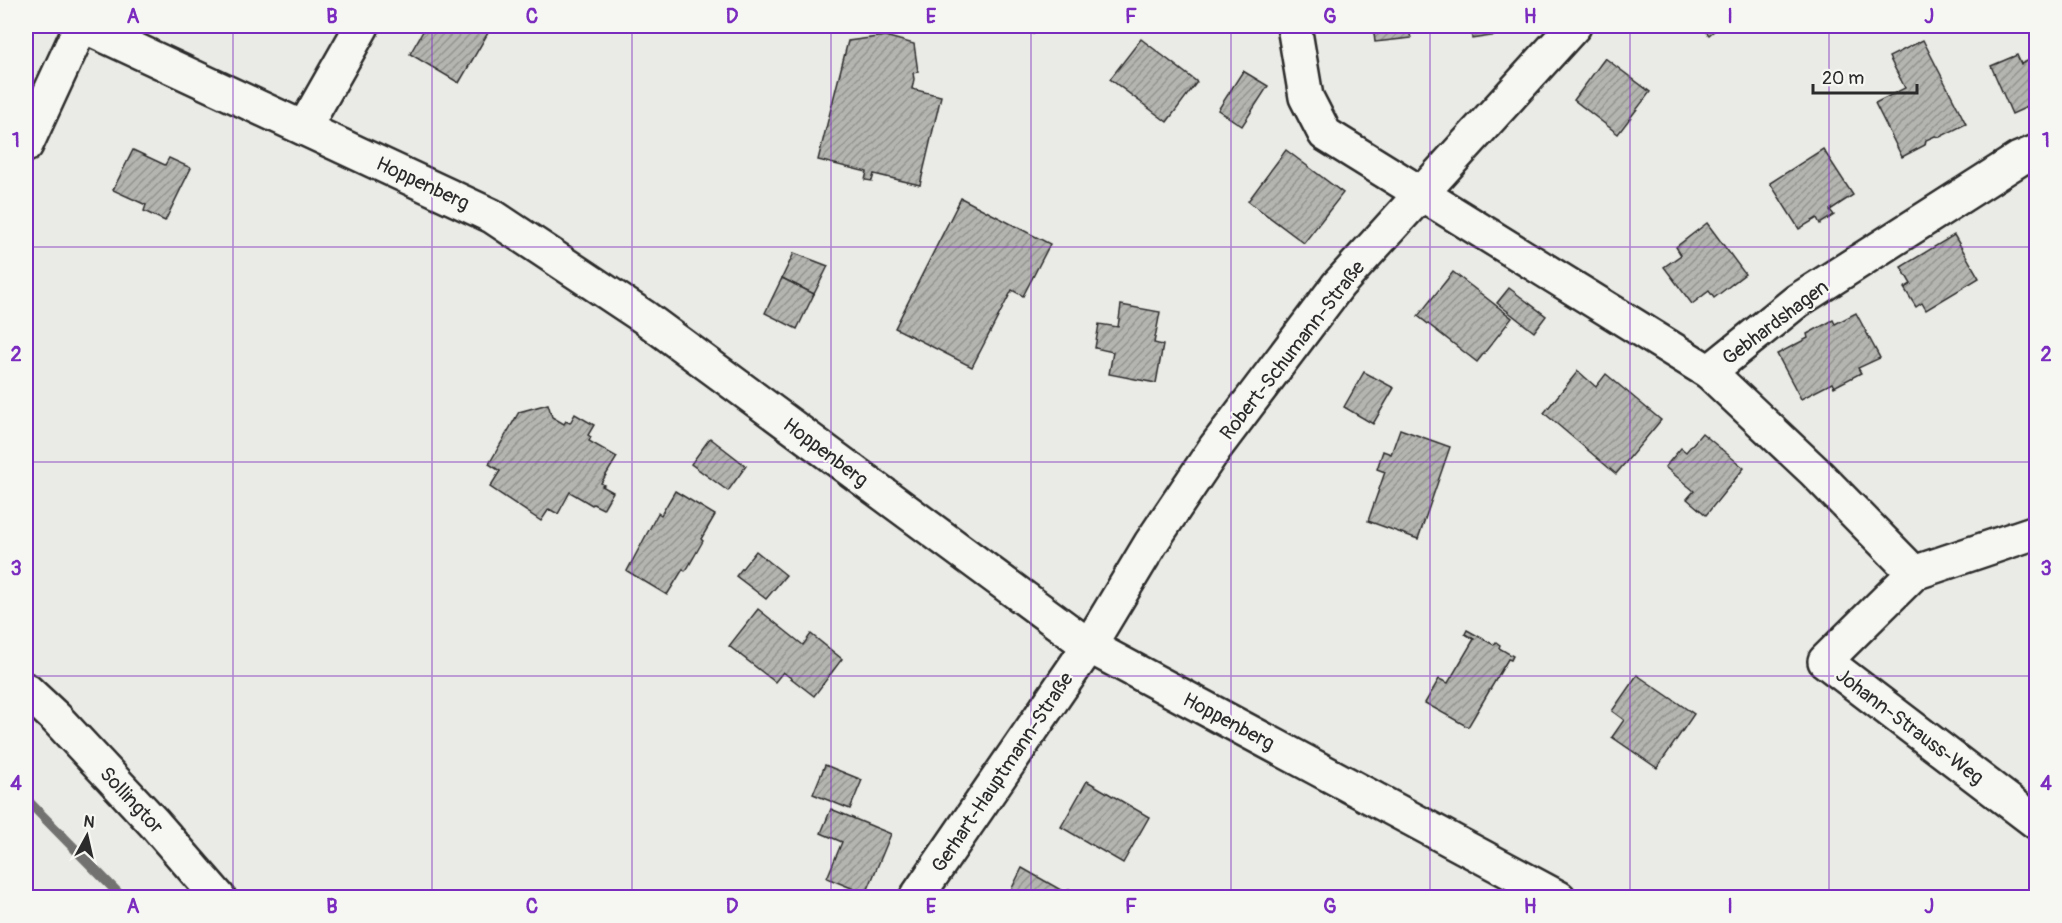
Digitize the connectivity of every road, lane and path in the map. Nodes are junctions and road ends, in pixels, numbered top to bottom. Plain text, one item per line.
1 (82, 26) edge
2 (362, 26) edge
3 (1294, 26) edge
4 (1575, 26) edge
5 (304, 128) junction
6 (26, 145) edge
7 (2037, 152) edge
8 (1423, 194) junction
9 (1709, 372) junction
10 (2037, 532) edge
11 (1914, 573) junction
12 (1089, 646) junction
13 (26, 675) edge
14 (34, 697) edge
15 (2037, 822) edge
16 (219, 897) edge
17 (916, 897) edge
18 (1559, 897) edge

1 - 5 street, Hoppenberg
1 - 6 street
2 - 5 street
3 - 8 street, Gebhardshagen
4 - 8 street, Robert-Schumann-Straße
5 - 12 street, Hoppenberg
7 - 9 street, Gebhardshagen
8 - 9 street, Gebhardshagen
8 - 12 street, Robert-Schumann-Straße
9 - 11 street
10 - 11 street, Johann-Strauss-Weg
11 - 15 street, Johann-Strauss-Weg
12 - 17 street, Gerhart-Hauptmann-Straße
12 - 18 street, Hoppenberg
13 - 14 street, Sollingtor
14 - 16 street, Sollingtor

